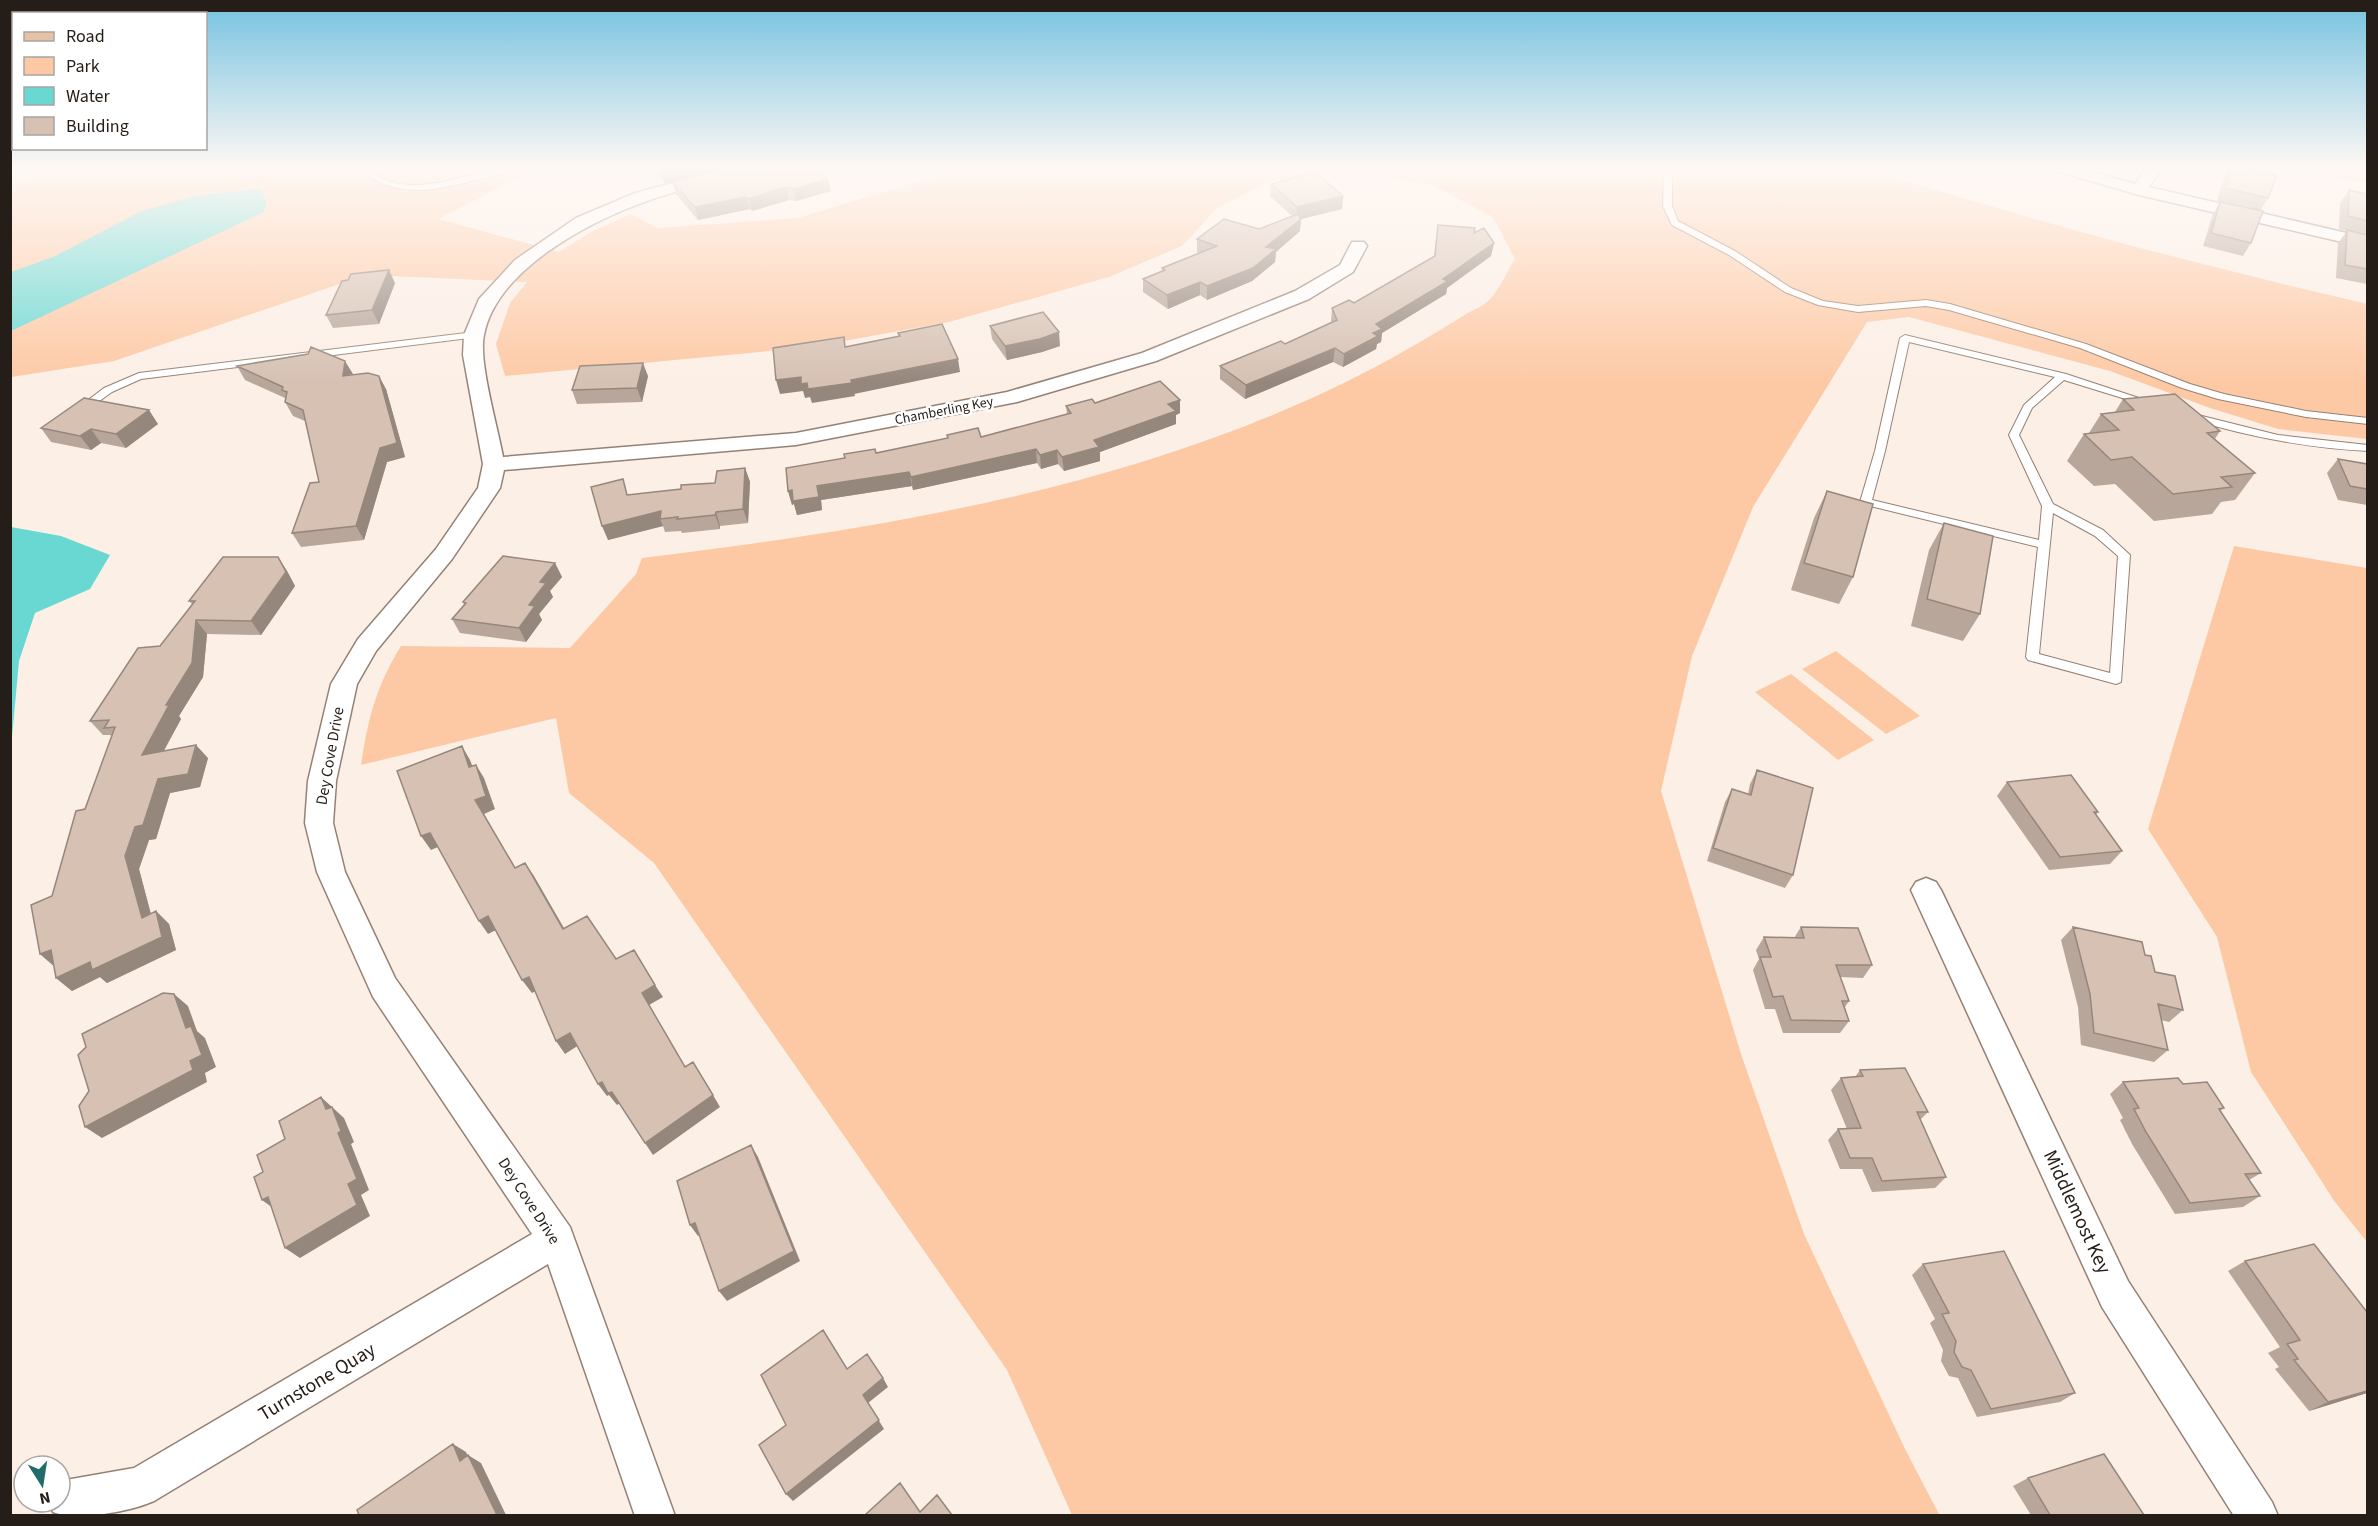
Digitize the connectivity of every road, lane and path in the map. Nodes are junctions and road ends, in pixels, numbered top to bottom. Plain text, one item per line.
1 (555, 239) edge
2 (1706, 239) edge
3 (2351, 239) edge
4 (2367, 243) edge
5 (1358, 246) dead end
6 (474, 335) junction
7 (2062, 376) junction
8 (2164, 408) edge
9 (2175, 411) edge
10 (73, 416) edge
11 (2367, 421) edge
12 (2367, 448) edge
13 (494, 464) junction
14 (2048, 506) junction
15 (2043, 545) junction
16 (1926, 890) dead end
17 (557, 1239) junction
18 (72, 1497) edge
19 (655, 1515) edge
20 (2258, 1515) edge

1 - 6 street, Dey Cove Drive
2 - 11 lane
3 - 4 street
5 - 13 street, Chamberling Key
6 - 10 lane
6 - 13 street, Dey Cove Drive
7 - 8 lane
7 - 14 lane
7 - 15 lane
9 - 12 lane
13 - 17 street, Dey Cove Drive
14 - 15 lane
14 - 15 lane
16 - 20 street, Middlemost Key
17 - 18 street, Turnstone Quay
17 - 19 street, Dey Cove Drive

